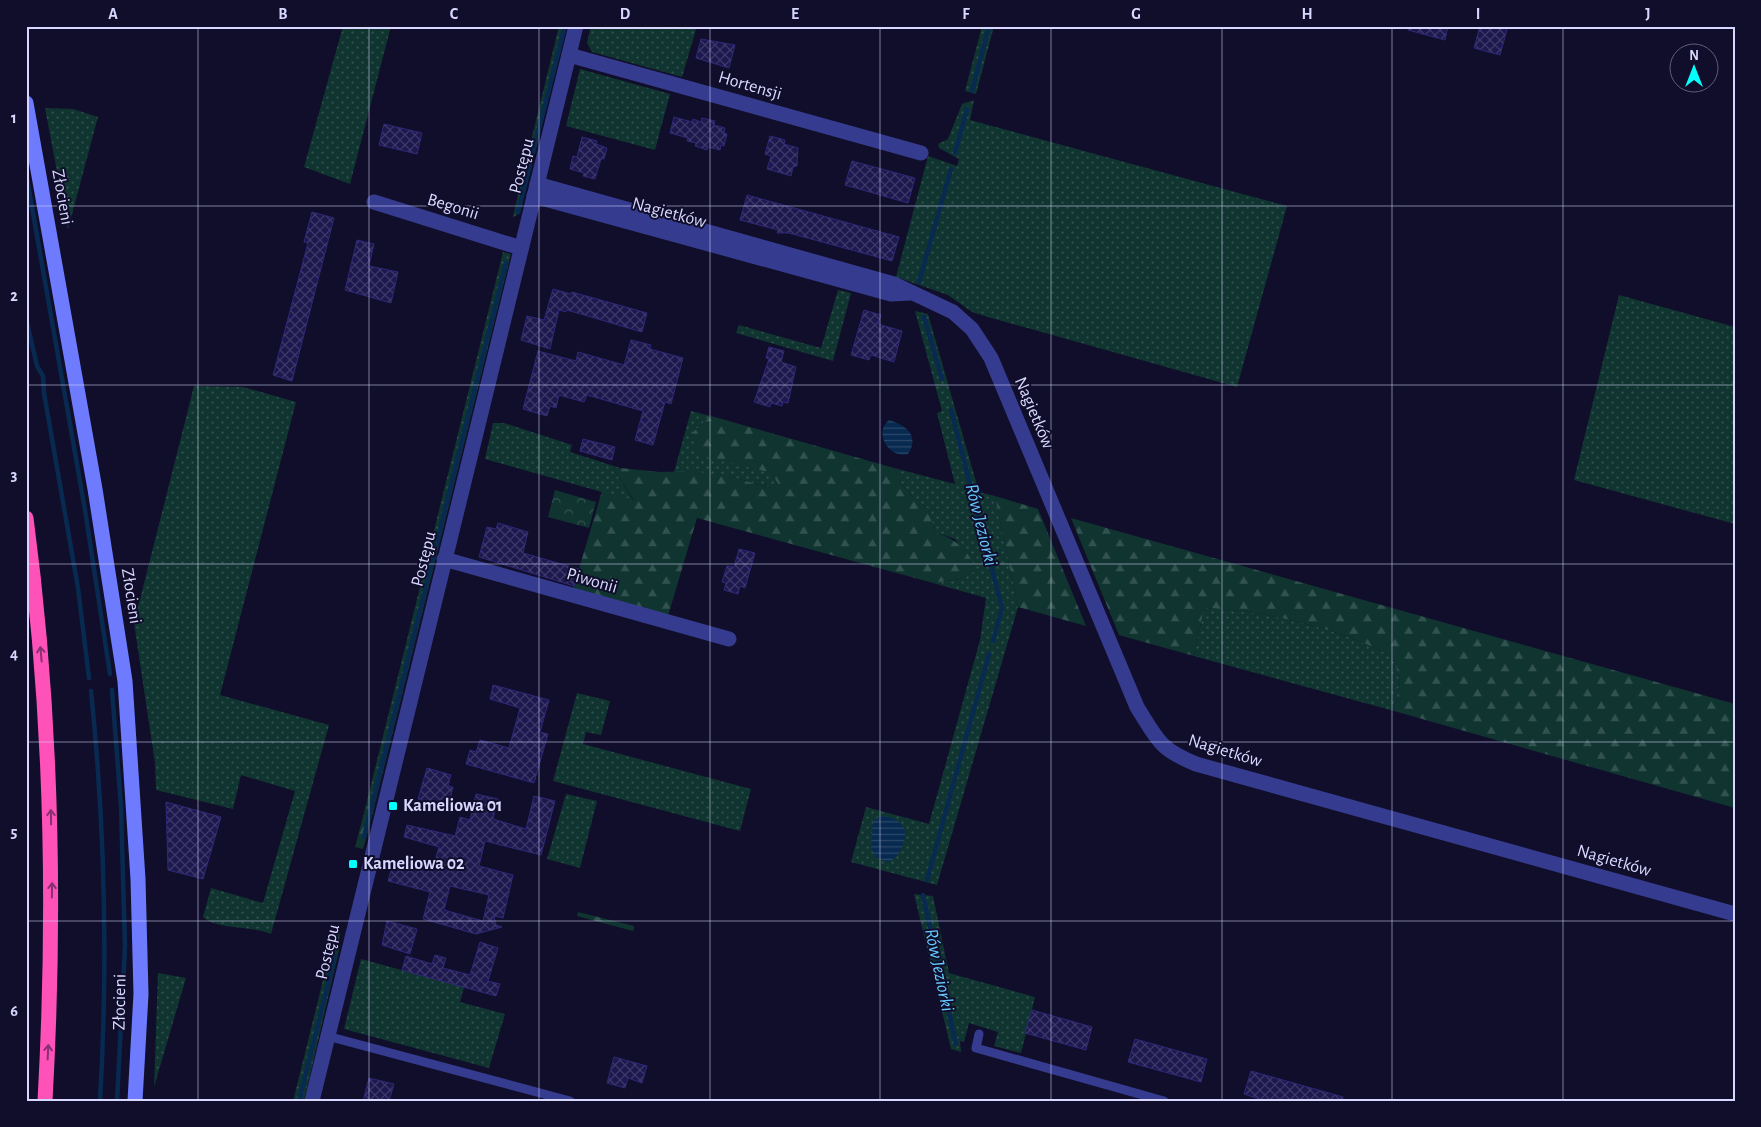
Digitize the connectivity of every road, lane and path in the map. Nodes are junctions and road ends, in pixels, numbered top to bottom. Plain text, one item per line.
1 (576, 26) edge
2 (569, 55) junction
3 (26, 103) edge
4 (920, 153) dead end
5 (535, 190) junction
6 (374, 202) dead end
7 (521, 248) junction
8 (26, 518) edge
9 (444, 558) junction
10 (730, 639) dead end
11 (1735, 914) edge
12 (979, 1034) dead end
13 (328, 1036) junction
14 (45, 1101) edge
15 (135, 1101) edge
16 (312, 1101) edge
17 (570, 1101) edge
18 (1164, 1101) edge

1 - 2 street, Postępu
2 - 4 street, Hortensji
2 - 5 street, Postępu
3 - 15 street, Złocieni
5 - 7 street, Postępu
5 - 11 street, Nagietków
6 - 7 street, Begonii
7 - 9 street, Postępu
14 -> 8 highway
9 - 10 street, Piwonii
9 - 13 street, Postępu
12 - 18 lane
13 - 16 street, Postępu
13 - 17 lane

